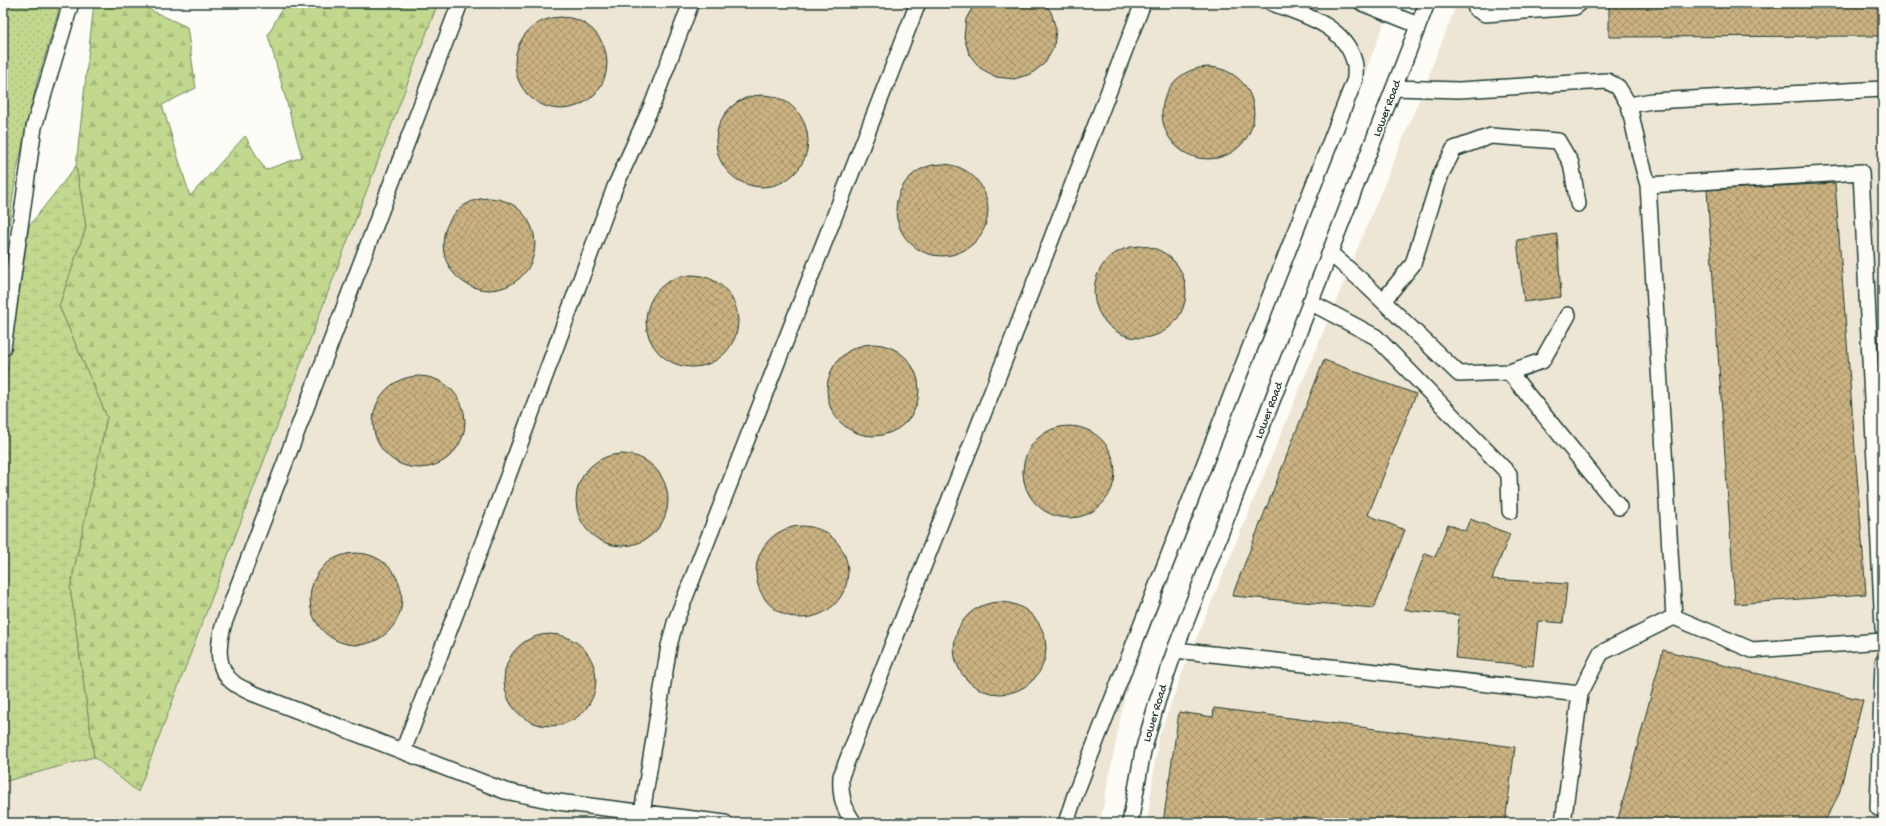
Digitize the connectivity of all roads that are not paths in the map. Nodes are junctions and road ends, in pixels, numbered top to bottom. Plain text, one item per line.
1 (71, 3) edge
2 (460, 3) edge
3 (691, 3) edge
4 (918, 3) edge
5 (1143, 3) edge
6 (1272, 3) edge
7 (1362, 3) edge
8 (1427, 3) edge
9 (1474, 3) edge
10 (1580, 3) edge
11 (1418, 25) junction
12 (1394, 88) junction
13 (1883, 89) edge
14 (1629, 105) junction
15 (1648, 185) junction
16 (1578, 204) dead end
17 (1330, 253) junction
18 (1383, 301) junction
19 (1310, 302) junction
20 (1568, 315) dead end
21 (3, 348) edge
22 (1509, 372) junction
23 (1619, 507) dead end
24 (1510, 511) dead end
25 (1674, 617) junction
26 (1883, 628) edge
27 (1883, 641) edge
28 (1175, 650) junction
29 (1883, 662) edge
30 (1580, 694) junction
31 (403, 751) junction
32 (1883, 809) edge
33 (642, 813) junction
34 (724, 823) edge
35 (854, 823) edge
36 (1066, 823) edge
37 (1130, 823) edge
38 (1563, 823) edge

1 - 21 street
2 - 31 street
3 - 31 street
4 - 33 street
5 - 35 street
6 - 36 street
7 - 11 street
8 - 11 street, Lower Road
9 - 10 street
11 - 12 street, Lower Road
12 - 14 street
12 - 17 street, Lower Road
13 - 14 street
14 - 15 street
15 - 25 street
15 - 26 street
16 - 18 street
17 - 18 street
17 - 19 street, Lower Road
18 - 22 street
19 - 24 street
19 - 28 street, Lower Road
20 - 22 street
22 - 23 street
25 - 27 street
25 - 30 street
28 - 30 street
28 - 37 street, Lower Road
29 - 32 street
30 - 38 street
31 - 33 street
33 - 34 street

